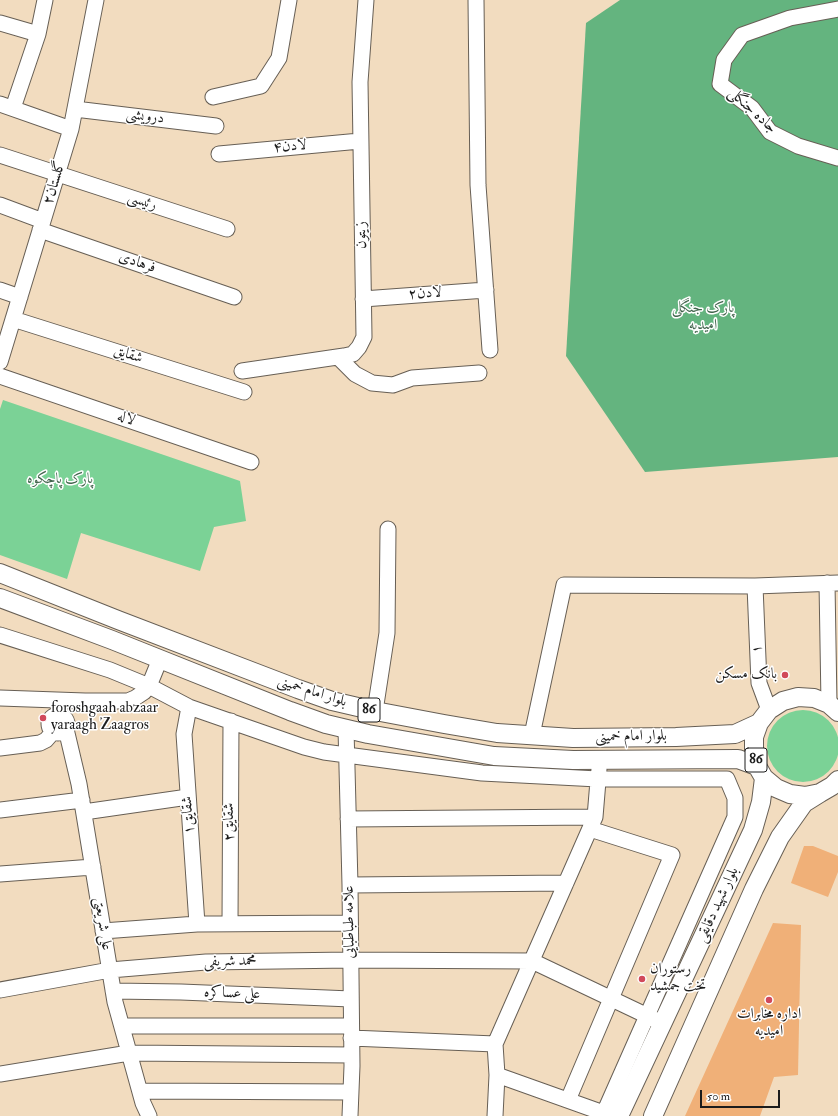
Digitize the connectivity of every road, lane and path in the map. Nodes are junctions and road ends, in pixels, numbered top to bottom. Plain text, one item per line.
1 (45, 0) edge
2 (96, 0) edge
3 (289, 0) edge
4 (366, 0) edge
5 (476, 0) edge
6 (838, 9) edge
7 (0, 22) edge
8 (38, 34) junction
9 (213, 97) dead end
10 (6, 106) edge
11 (75, 109) junction
12 (216, 126) dead end
13 (71, 129) junction
14 (360, 141) junction
15 (219, 154) dead end
16 (0, 155) edge
17 (838, 158) edge
18 (57, 174) junction
19 (0, 205) edge
20 (42, 225) junction
21 (227, 229) dead end
22 (0, 290) edge
23 (486, 290) junction
24 (20, 297) junction
25 (234, 297) dead end
26 (363, 299) junction
27 (13, 319) junction
28 (490, 350) dead end
29 (338, 357) junction
30 (0, 362) edge
31 (242, 371) dead end
32 (479, 372) dead end
33 (0, 376) edge
34 (244, 392) dead end
35 (251, 462) dead end
36 (388, 529) dead end
37 (0, 573) edge
38 (832, 583) edge
39 (755, 586) junction
40 (0, 598) edge
41 (0, 635) edge
42 (169, 639) junction
43 (160, 659) junction
44 (149, 686) junction
45 (0, 698) edge
46 (35, 700) junction
47 (85, 701) junction
48 (189, 707) junction
49 (834, 708) edge
50 (375, 711) junction
51 (764, 717) junction
52 (231, 721) junction
53 (59, 724) junction
54 (346, 729) junction
55 (532, 735) junction
56 (706, 736) junction
57 (0, 748) edge
58 (346, 754) junction
59 (706, 759) junction
60 (600, 760) junction
61 (761, 772) junction
62 (598, 779) junction
63 (838, 780) edge
64 (820, 793) junction
65 (188, 797) junction
66 (83, 806) junction
67 (0, 810) edge
68 (348, 819) junction
69 (592, 823) junction
70 (753, 830) junction
71 (780, 837) junction
72 (93, 867) junction
73 (0, 874) edge
74 (566, 883) junction
75 (350, 885) junction
76 (230, 923) junction
77 (197, 924) junction
78 (350, 924) junction
79 (103, 931) junction
80 (350, 960) junction
81 (532, 961) junction
82 (110, 970) junction
83 (0, 990) edge
84 (113, 991) junction
85 (351, 999) junction
86 (611, 999) junction
87 (655, 1020) junction
88 (122, 1026) junction
89 (351, 1032) junction
90 (495, 1044) junction
91 (129, 1053) junction
92 (352, 1055) junction
93 (673, 1068) junction
94 (0, 1074) edge
95 (497, 1075) junction
96 (140, 1091) junction
97 (351, 1092) junction
98 (568, 1100) junction
99 (612, 1115) edge
100 (149, 1116) edge
101 (350, 1116) edge
102 (495, 1116) edge
103 (653, 1116) edge
104 (660, 1116) edge

1 - 8 street
2 - 11 street, گلستان۲
3 - 9 street
4 - 14 street, زیتون
5 - 23 street
6 - 17 street, جاده جنگلی
7 - 8 street
8 - 10 street
10 - 13 street
11 - 12 street, درویشی
11 - 13 street, گلستان۲
13 - 18 street, گلستان۲
14 - 15 street, لادن۴
14 - 26 street, زیتون
16 - 18 street, رئیسی
18 - 20 street, گلستان۲
18 - 21 street, رئیسی
19 - 20 street, فرهادی
20 - 24 street, گلستان۲
20 - 25 street, فرهادی
22 - 24 street
23 - 26 street, لادن۲
23 - 28 street
24 - 27 street, گلستان۲
26 - 29 street, زیتون
27 - 30 street, گلستان۲
27 - 34 street, شقایق
29 - 31 street, زیتون
29 - 32 street
33 - 35 street, لاله
36 - 50 street
37 - 42 main road, بلوار امام خمینی / 86
38 - 39 street
38 - 49 street
39 - 51 street, ۱
39 - 55 street
40 - 43 main road, بلوار امام خمینی / 86
41 - 44 street
42 - 43 main road
42 - 50 main road, بلوار امام خمینی / 86
43 - 44 street
43 - 54 main road, بلوار امام خمینی / 86
44 - 47 street
44 - 48 street
45 - 46 street
46 - 47 street
46 - 53 street
47 - 53 street
48 - 52 street
48 - 65 street, شقایق۱
49 - 51 main road, 86
50 - 55 main road, بلوار امام خمینی / 86
51 - 56 main road, بلوار امام خمینی / 86
51 - 61 main road, 86
52 - 58 street
52 - 76 street, شقایق۲
53 - 57 street
53 - 66 street, علی شریعتی
54 - 58 street, علامه طباطبایی
54 - 60 main road, بلوار امام خمینی / 86
55 - 56 main road, بلوار امام خمینی / 86
56 - 59 main road
58 - 62 street
58 - 68 street, علامه طباطبایی
59 - 60 main road, بلوار امام خمینی / 86
59 - 61 main road, بلوار امام خمینی / 86
60 - 62 street
61 - 64 main road, 86
61 - 70 main road, بلوار شهید دقایقی
62 - 69 street
62 - 87 street
63 - 64 main road, 86
64 - 71 main road, بلوار شهید دقایقی
65 - 66 street
65 - 77 street, شقایق۱
66 - 67 street
66 - 72 street, علی شریعتی
68 - 69 street
68 - 75 street, علامه طباطبایی
69 - 74 street
69 - 86 street
70 - 71 main road
70 - 87 main road, بلوار شهید دقایقی
71 - 93 main road, بلوار شهید دقایقی
72 - 73 street
72 - 79 street, علی شریعتی
74 - 75 street
74 - 81 street
75 - 78 street, علامه طباطبایی
76 - 77 street
76 - 78 street
77 - 79 street
78 - 80 street, علامه طباطبایی
79 - 82 street, علی شریعتی
80 - 81 street, محمد شریفی
80 - 82 street, محمد شریفی
80 - 85 street, علامه طباطبایی
81 - 86 street
81 - 90 street
82 - 83 street, محمد شریفی
82 - 84 street, علی شریعتی
84 - 85 street, علی عساکره
84 - 88 street, علی شریعتی
85 - 89 street, علامه طباطبایی
86 - 87 street
86 - 98 street
87 - 99 main road, بلوار شهید دقایقی
88 - 89 street
88 - 91 street, علی شریعتی
89 - 90 street
89 - 92 street, علامه طباطبایی
90 - 95 street
91 - 92 street
91 - 94 street
91 - 96 street, علی شریعتی
92 - 97 street, علامه طباطبایی
93 - 103 main road, بلوار شهید دقایقی
93 - 104 main road
95 - 98 street
95 - 102 street
96 - 97 street
96 - 100 street, علی شریعتی
97 - 101 street, علامه طباطبایی
98 - 99 street

